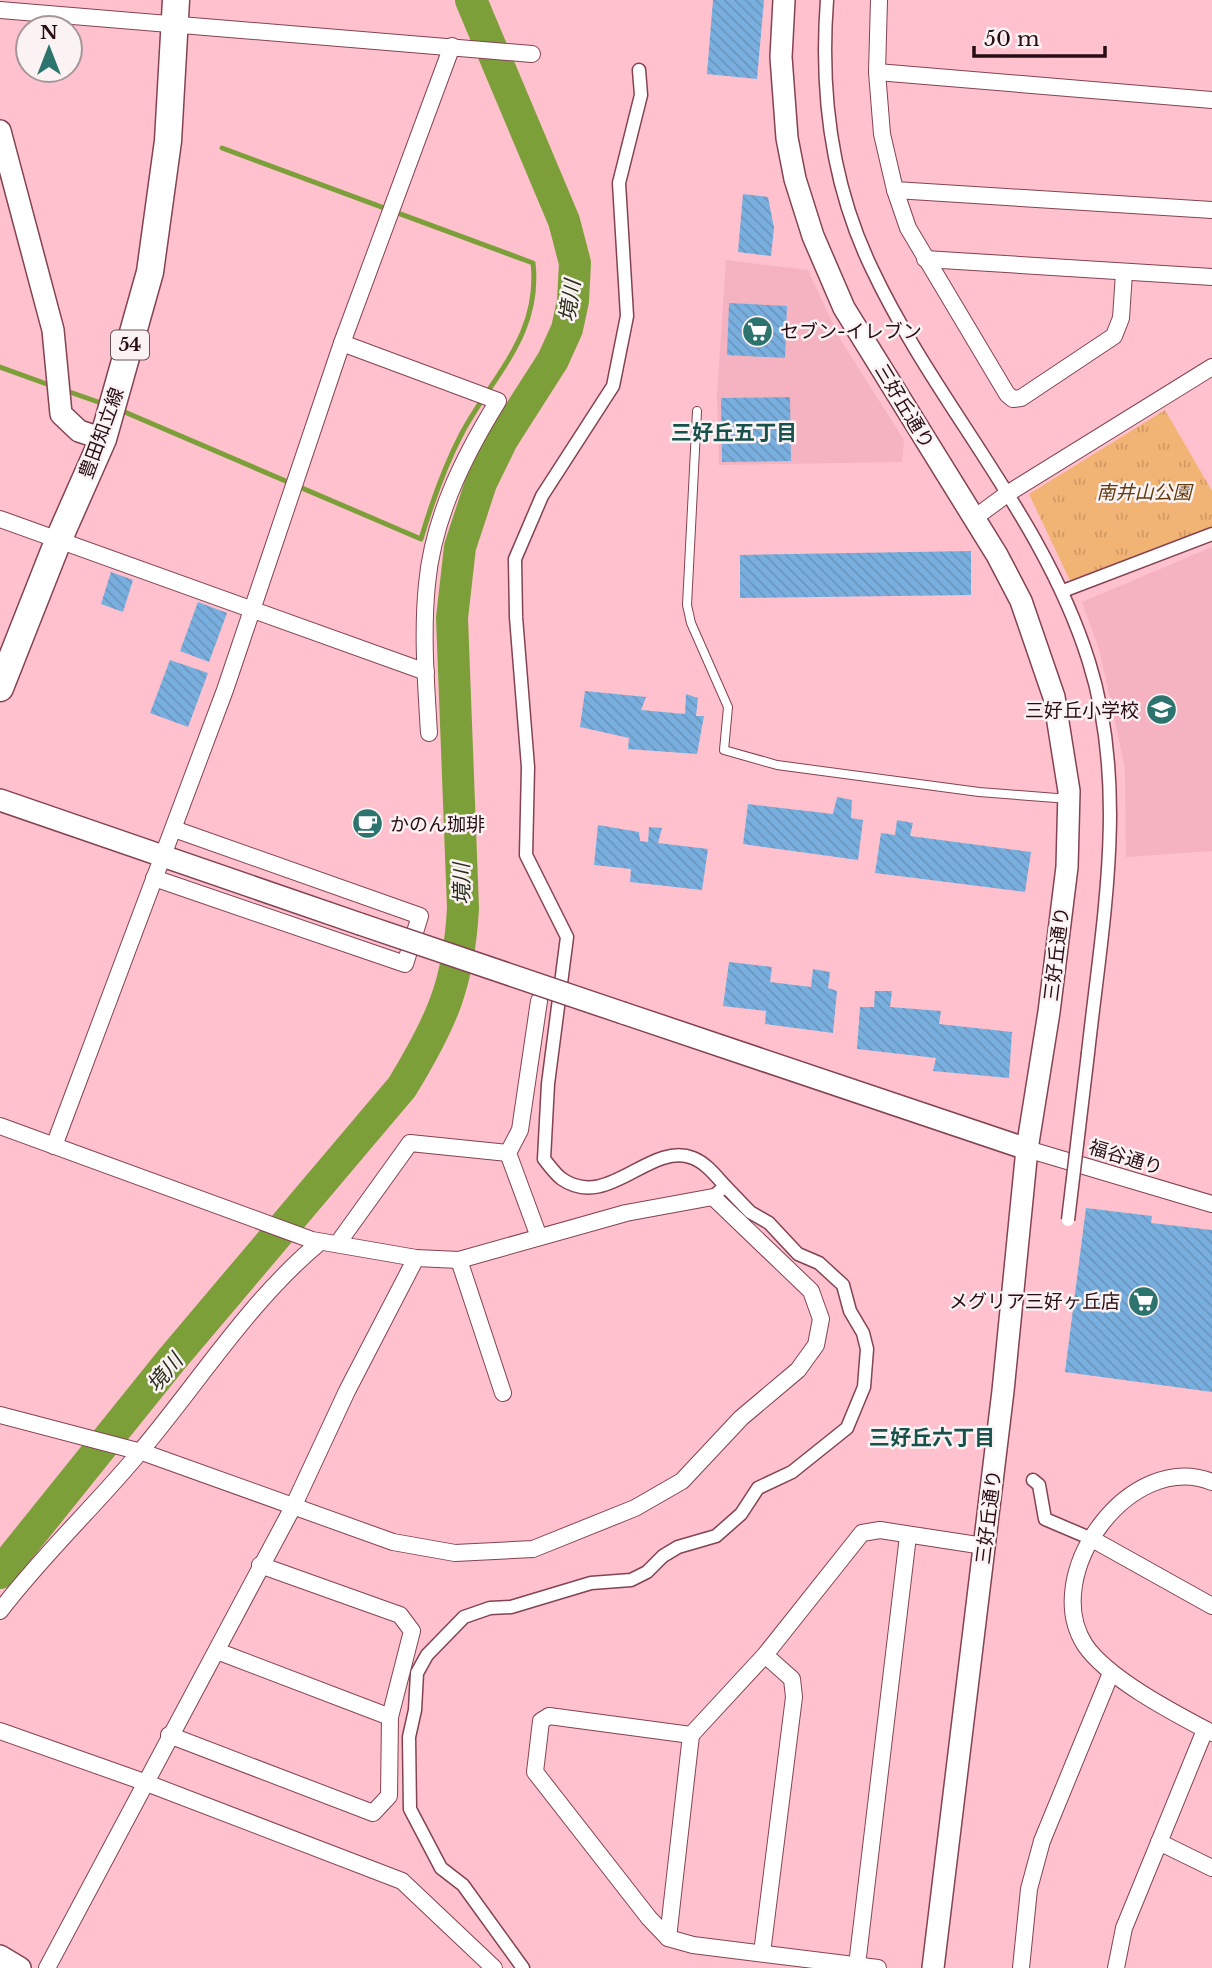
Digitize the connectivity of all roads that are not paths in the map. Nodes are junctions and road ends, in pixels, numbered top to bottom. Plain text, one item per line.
1 (784, 0) edge
2 (827, 0) edge
3 (879, 0) edge
4 (0, 10) edge
5 (175, 12) edge
6 (459, 47) junction
7 (527, 53) dead end
8 (639, 70) dead end
9 (877, 72) junction
10 (1212, 100) edge
11 (0, 131) edge
12 (895, 190) junction
13 (1212, 210) edge
14 (926, 259) junction
15 (1124, 273) junction
16 (1212, 277) edge
17 (342, 343) junction
18 (1212, 367) edge
19 (697, 411) dead end
20 (103, 439) junction
21 (0, 519) edge
22 (974, 519) junction
23 (1212, 534) edge
24 (58, 541) junction
25 (1063, 592) junction
26 (250, 610) junction
27 (426, 671) junction
28 (2, 675) edge
29 (429, 733) dead end
30 (1069, 799) junction
31 (0, 800) edge
32 (174, 829) junction
33 (163, 855) junction
34 (154, 878) junction
35 (539, 1001) dead end
36 (0, 1126) edge
37 (54, 1146) junction
38 (1027, 1149) junction
39 (508, 1153) junction
40 (719, 1192) junction
41 (1212, 1204) edge
42 (1068, 1220) dead end
43 (539, 1237) junction
44 (316, 1241) junction
45 (338, 1243) junction
46 (416, 1258) junction
47 (459, 1260) junction
48 (503, 1393) dead end
49 (0, 1415) edge
50 (132, 1450) junction
51 (1032, 1480) dead end
52 (1212, 1482) edge
53 (293, 1507) junction
54 (908, 1536) junction
55 (1092, 1539) junction
56 (984, 1546) junction
57 (260, 1565) junction
58 (1212, 1606) edge
59 (0, 1611) edge
60 (218, 1651) junction
61 (765, 1655) junction
62 (1111, 1673) junction
63 (390, 1717) junction
64 (0, 1731) edge
65 (1209, 1731) edge
66 (691, 1734) junction
67 (169, 1735) junction
68 (145, 1782) junction
69 (1158, 1842) junction
70 (1212, 1868) edge
71 (668, 1938) junction
72 (762, 1953) junction
73 (0, 1955) edge
74 (857, 1965) junction
75 (20, 1968) edge
76 (47, 1968) edge
77 (494, 1968) edge
78 (523, 1968) edge
79 (878, 1968) edge
80 (933, 1968) edge
81 (1021, 1968) edge
82 (1116, 1968) edge

1 - 22 street, 三好丘通り
2 - 25 street
3 - 9 street
4 - 5 street
5 - 6 street
5 - 20 main road, 豊田知立線 / 54
6 - 7 street
6 - 17 street
8 - 40 street
9 - 10 street
9 - 12 street
11 - 20 street
12 - 13 street
12 - 14 street
14 - 15 street
14 - 15 street
15 - 16 street
17 - 26 street
17 - 27 street
18 - 22 street
19 - 30 lane
20 - 24 main road, 豊田知立線 / 54
21 - 24 street
22 - 30 street, 三好丘通り
23 - 25 street
24 - 26 street
24 - 28 main road, 豊田知立線 / 54
25 - 42 street, bridge
26 - 27 street
26 - 32 street
27 - 29 street
30 - 38 street, 三好丘通り
31 - 33 street
32 - 33 street
32 - 34 street
33 - 34 street
33 - 38 street, bridge
34 - 37 street
35 - 39 street
36 - 37 street
37 - 44 street
38 - 41 street, 福谷通り
38 - 56 street, 三好丘通り
39 - 43 street
39 - 45 street
40 - 43 street
40 - 53 street
40 - 78 street
43 - 47 street
44 - 45 street
44 - 50 street
45 - 46 street
46 - 47 street
46 - 53 street
47 - 48 street
49 - 50 street
50 - 53 street
50 - 59 street
51 - 55 street
52 - 55 street
53 - 57 street
54 - 56 street
54 - 61 street
54 - 74 street
55 - 58 street
55 - 62 street
56 - 80 street, 三好丘通り
57 - 60 street
57 - 63 street
60 - 63 street
60 - 67 street
61 - 66 street
61 - 72 street
62 - 65 street
62 - 81 street
63 - 67 street
64 - 68 street
65 - 69 street
66 - 71 street
66 - 71 street
67 - 68 street
68 - 76 street
68 - 77 street
69 - 70 street
69 - 82 street
71 - 72 street
72 - 74 street
73 - 75 street
74 - 79 street

